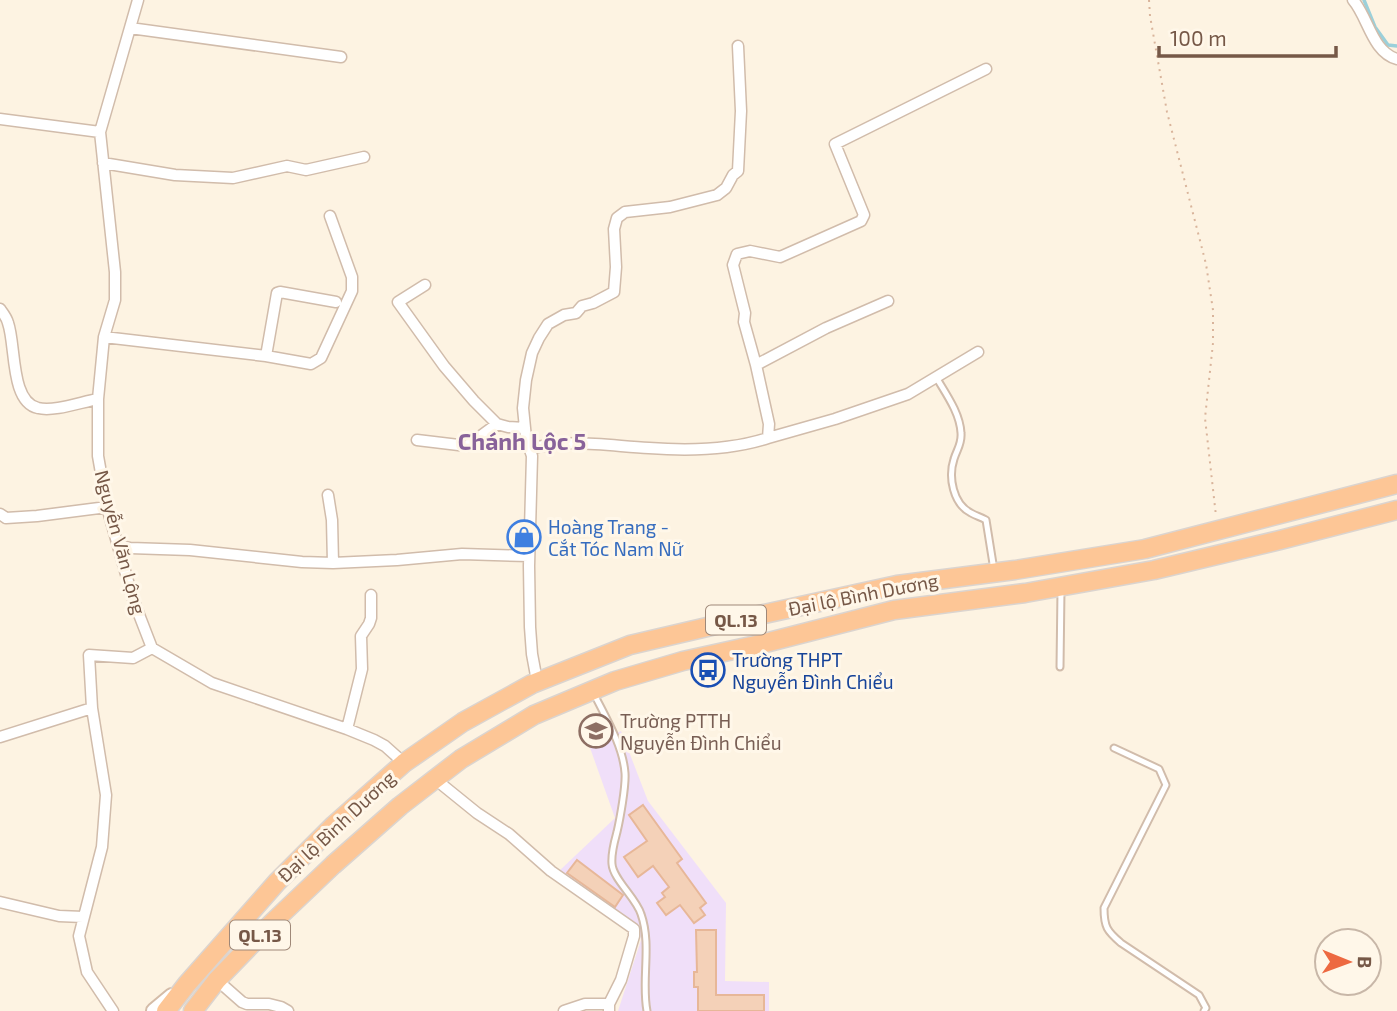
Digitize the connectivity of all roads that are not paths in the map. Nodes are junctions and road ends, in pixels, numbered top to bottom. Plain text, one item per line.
1 (138, 0) edge
2 (1353, 0) edge
3 (130, 27) junction
4 (738, 46) dead end
5 (341, 57) dead end
6 (1397, 59) edge
7 (986, 69) dead end
8 (0, 119) edge
9 (100, 132) junction
10 (364, 157) dead end
11 (103, 163) junction
12 (330, 216) dead end
13 (425, 285) dead end
14 (888, 301) dead end
15 (336, 302) dead end
16 (0, 309) edge
17 (104, 337) junction
18 (978, 352) dead end
19 (266, 356) junction
20 (756, 365) junction
21 (936, 377) junction
22 (98, 399) junction
23 (497, 424) junction
24 (525, 428) junction
25 (768, 438) junction
26 (416, 440) dead end
27 (530, 449) junction
28 (1397, 484) edge
29 (328, 495) dead end
30 (107, 507) junction
31 (1397, 510) edge
32 (0, 514) edge
33 (118, 545) junction
34 (529, 556) junction
35 (333, 563) junction
36 (994, 573) junction
37 (1061, 587) junction
38 (371, 595) dead end
39 (152, 648) junction
40 (1060, 667) dead end
41 (537, 681) junction
42 (592, 691) junction
43 (92, 708) junction
44 (347, 729) junction
45 (0, 737) edge
46 (1114, 748) dead end
47 (404, 763) junction
48 (429, 783) junction
49 (0, 902) edge
50 (83, 917) junction
51 (217, 980) junction
52 (187, 984) junction
53 (609, 1008) edge
54 (113, 1011) edge
55 (154, 1011) edge
56 (166, 1011) edge
57 (193, 1011) edge
58 (288, 1011) edge
59 (564, 1011) edge
60 (647, 1011) edge
61 (1204, 1011) edge

1 - 3 street
2 - 6 street
3 - 5 street
3 - 9 street
4 - 24 street
7 - 20 street
8 - 9 street
9 - 11 street, Nguyễn Văn Lộng
10 - 11 street
11 - 17 street, Nguyễn Văn Lộng
12 - 19 street
13 - 23 street
14 - 20 street
15 - 19 street
16 - 22 street
17 - 19 street
17 - 22 street, Nguyễn Văn Lộng
18 - 21 street
20 - 25 street
21 - 25 street
21 - 36 lane
22 - 30 street, Nguyễn Văn Lộng
23 - 24 street
23 - 26 street
24 - 27 street
25 - 27 street
27 - 34 street
28 - 36 highway, Đại lộ Bình Dương / QL.13
29 - 35 street
30 - 32 street
30 - 33 street, Nguyễn Văn Lộng
31 - 37 highway, Đại lộ Bình Dương / QL.13
33 - 35 street
33 - 39 street, Nguyễn Văn Lộng
34 - 35 street
34 - 41 street
36 - 41 highway, Đại lộ Bình Dương / QL.13
37 - 40 lane
37 - 42 highway, Đại lộ Bình Dương / QL.13
38 - 44 street
39 - 43 street
39 - 44 street
41 - 47 highway, Đại lộ Bình Dương / QL.13
42 - 48 highway, Đại lộ Bình Dương / QL.13
42 - 60 lane
43 - 45 street
43 - 50 street
44 - 47 street
46 - 61 lane
47 - 48 highway
47 - 52 highway, Đại lộ Bình Dương / QL.13
48 - 51 highway, Đại lộ Bình Dương / QL.13
48 - 53 street
49 - 50 street
50 - 54 street
51 - 57 highway, Đại lộ Bình Dương / QL.13
51 - 58 street
52 - 55 main road
52 - 56 highway, Đại lộ Bình Dương / QL.13
53 - 59 street

